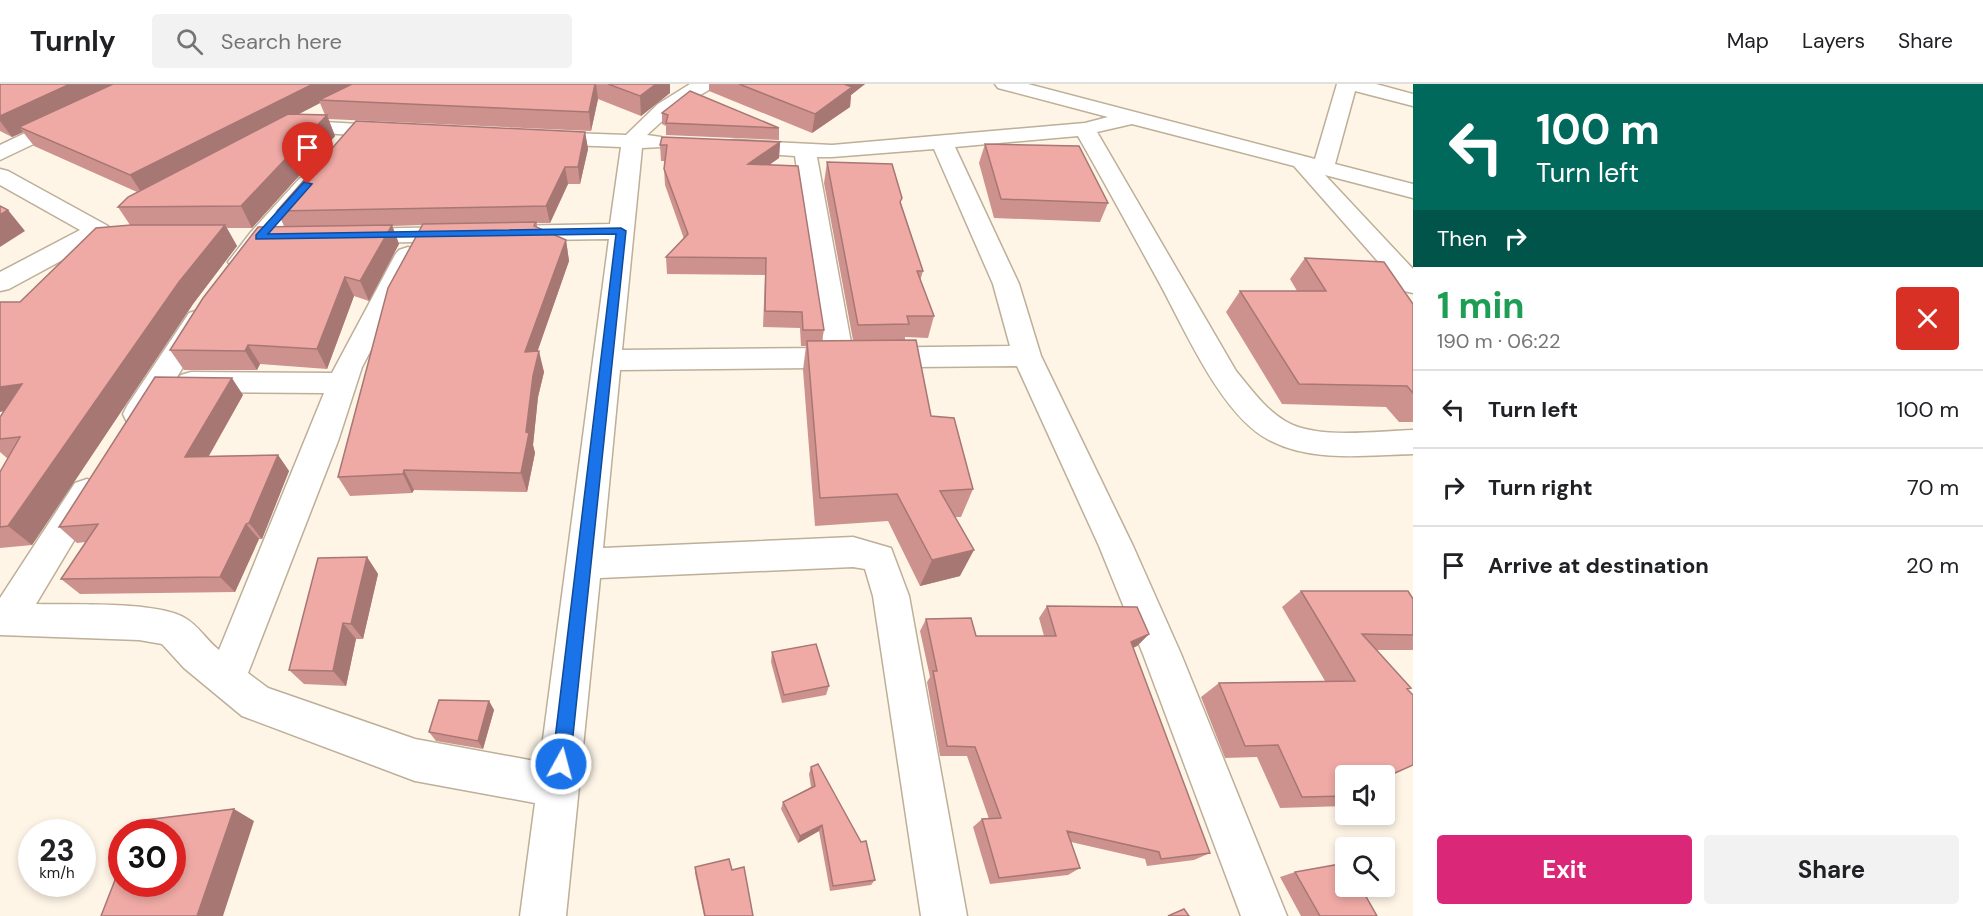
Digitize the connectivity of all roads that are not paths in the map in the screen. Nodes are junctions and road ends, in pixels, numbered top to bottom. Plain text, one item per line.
1 (144, 84) edge
2 (669, 84) edge
3 (1005, 84) edge
4 (1347, 84) edge
5 (1353, 84) edge
6 (702, 92) edge
7 (1413, 100) edge
8 (335, 105) edge
9 (1133, 117) junction
10 (292, 126) junction
11 (771, 128) edge
12 (1084, 129) junction
13 (355, 130) junction
14 (413, 133) edge
15 (272, 137) edge
16 (528, 137) edge
17 (632, 141) junction
18 (942, 142) junction
19 (678, 144) edge
20 (713, 145) edge
21 (805, 150) junction
22 (832, 151) junction
23 (0, 153) edge
24 (1313, 166) junction
25 (0, 176) edge
26 (1413, 191) edge
27 (621, 231) junction
28 (419, 235) junction
29 (145, 237) edge
30 (248, 237) junction
31 (295, 237) edge
32 (329, 237) edge
33 (75, 243) junction
34 (0, 283) edge
35 (1413, 285) edge
36 (1028, 356) junction
37 (840, 357) junction
38 (606, 360) junction
39 (158, 382) junction
40 (342, 383) junction
41 (123, 436) edge
42 (1413, 442) edge
43 (98, 475) edge
44 (584, 564) junction
45 (3, 619) edge
46 (227, 678) junction
47 (558, 786) junction
48 (543, 916) edge
49 (944, 916) edge
50 (1264, 916) edge

1 - 23 street
2 - 6 street
3 - 9 street
4 - 24 street
5 - 7 street
6 - 17 street
8 - 10 street
9 - 12 street
9 - 24 street
10 - 13 street
10 - 15 street
11 - 22 street
12 - 18 street
12 - 42 street
13 - 14 street
13 - 30 street
16 - 17 street
17 - 19 street
17 - 27 street
18 - 22 street
18 - 36 street
20 - 21 street
21 - 22 street
21 - 37 street
24 - 26 street
24 - 35 street
25 - 33 street
27 - 28 street
27 - 38 street
28 - 32 street
28 - 40 street
29 - 33 street
30 - 31 street
30 - 39 street
33 - 34 street
36 - 37 street
36 - 50 street
37 - 38 street
38 - 44 street
39 - 40 street
39 - 41 street
40 - 46 street
43 - 45 street
44 - 47 street
44 - 49 street
45 - 46 street
46 - 47 street
47 - 48 street

